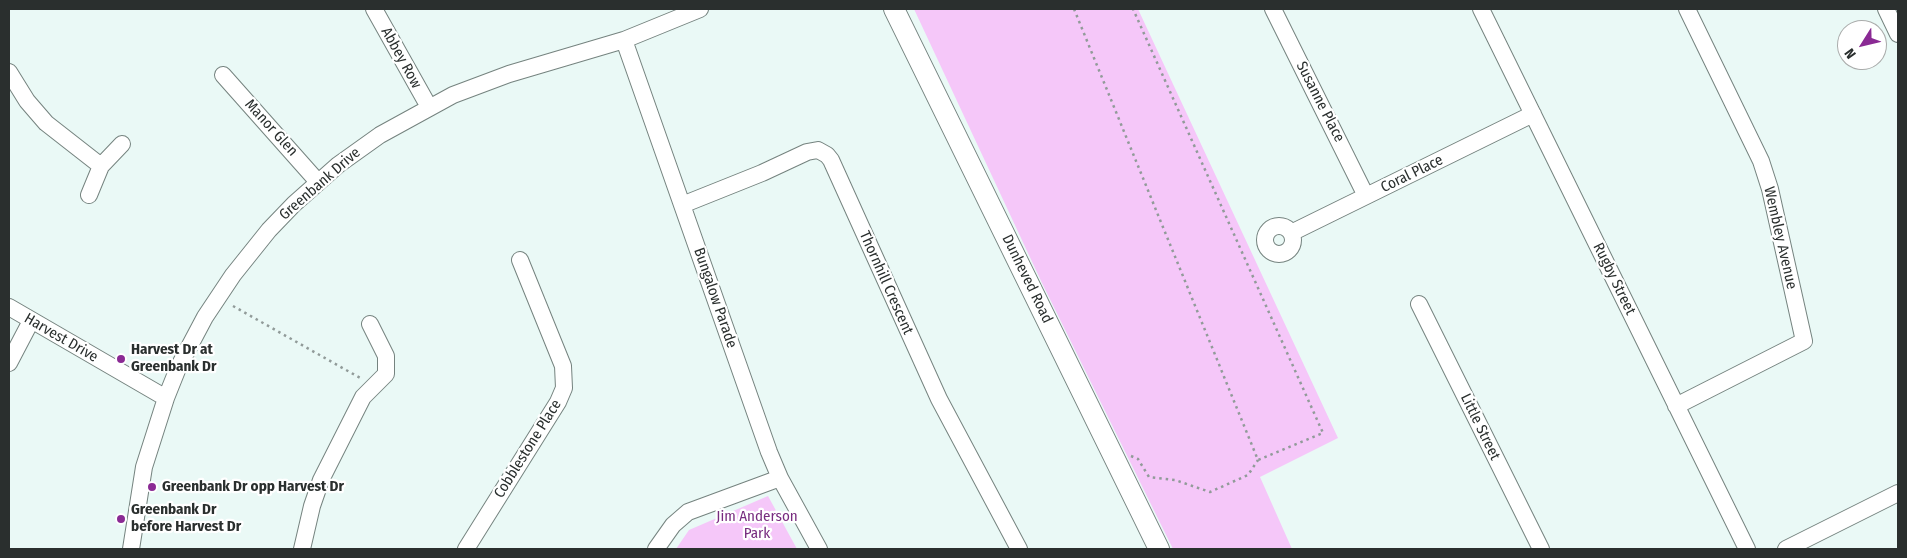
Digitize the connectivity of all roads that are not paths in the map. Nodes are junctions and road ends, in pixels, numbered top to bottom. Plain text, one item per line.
1 (374, 9) edge
2 (700, 9) edge
3 (894, 9) edge
4 (1273, 9) edge
5 (1480, 9) edge
6 (1687, 9) edge
7 (1886, 9) edge
8 (1898, 34) edge
9 (624, 40) junction
10 (9, 72) edge
11 (223, 74) dead end
12 (429, 107) junction
13 (1533, 114) junction
14 (122, 144) dead end
15 (101, 166) junction
16 (318, 182) junction
17 (90, 195) dead end
18 (1366, 196) junction
19 (682, 206) junction
20 (1291, 233) dead end
21 (520, 260) dead end
22 (1419, 304) dead end
23 (9, 307) edge
24 (32, 321) junction
25 (370, 324) dead end
26 (9, 363) edge
27 (166, 398) junction
28 (1676, 406) junction
29 (780, 478) junction
30 (1898, 493) edge
31 (131, 549) edge
32 (302, 549) edge
33 (466, 549) edge
34 (656, 549) edge
35 (819, 549) edge
36 (1019, 549) edge
37 (1159, 549) edge
38 (1541, 549) edge
39 (1747, 549) edge
40 (1786, 549) edge

1 - 12 street, Abbey Row
2 - 9 street, Greenbank Drive
3 - 37 main road, Dunheved Road
4 - 18 street, Susanne Place
5 - 13 street, Rugby Street
6 - 28 street, Wembley Avenue
7 - 8 street
9 - 12 street, Greenbank Drive
9 - 19 street, Bungalow Parade
10 - 15 street
11 - 16 street, Manor Glen
12 - 16 street, Greenbank Drive
13 - 18 street, Coral Place
13 - 28 street, Rugby Street
14 - 15 street
15 - 17 street
16 - 27 street, Greenbank Drive
18 - 20 street, Coral Place
19 - 29 street, Bungalow Parade
19 - 36 street, Thornhill Crescent
21 - 33 street, Cobblestone Place
22 - 38 street, Little Street
23 - 24 street, Harvest Drive
24 - 26 street
24 - 27 street, Harvest Drive
25 - 32 street
27 - 31 street, Greenbank Drive
28 - 39 street, Rugby Street
29 - 34 street
29 - 35 street, Bungalow Parade
30 - 40 street

